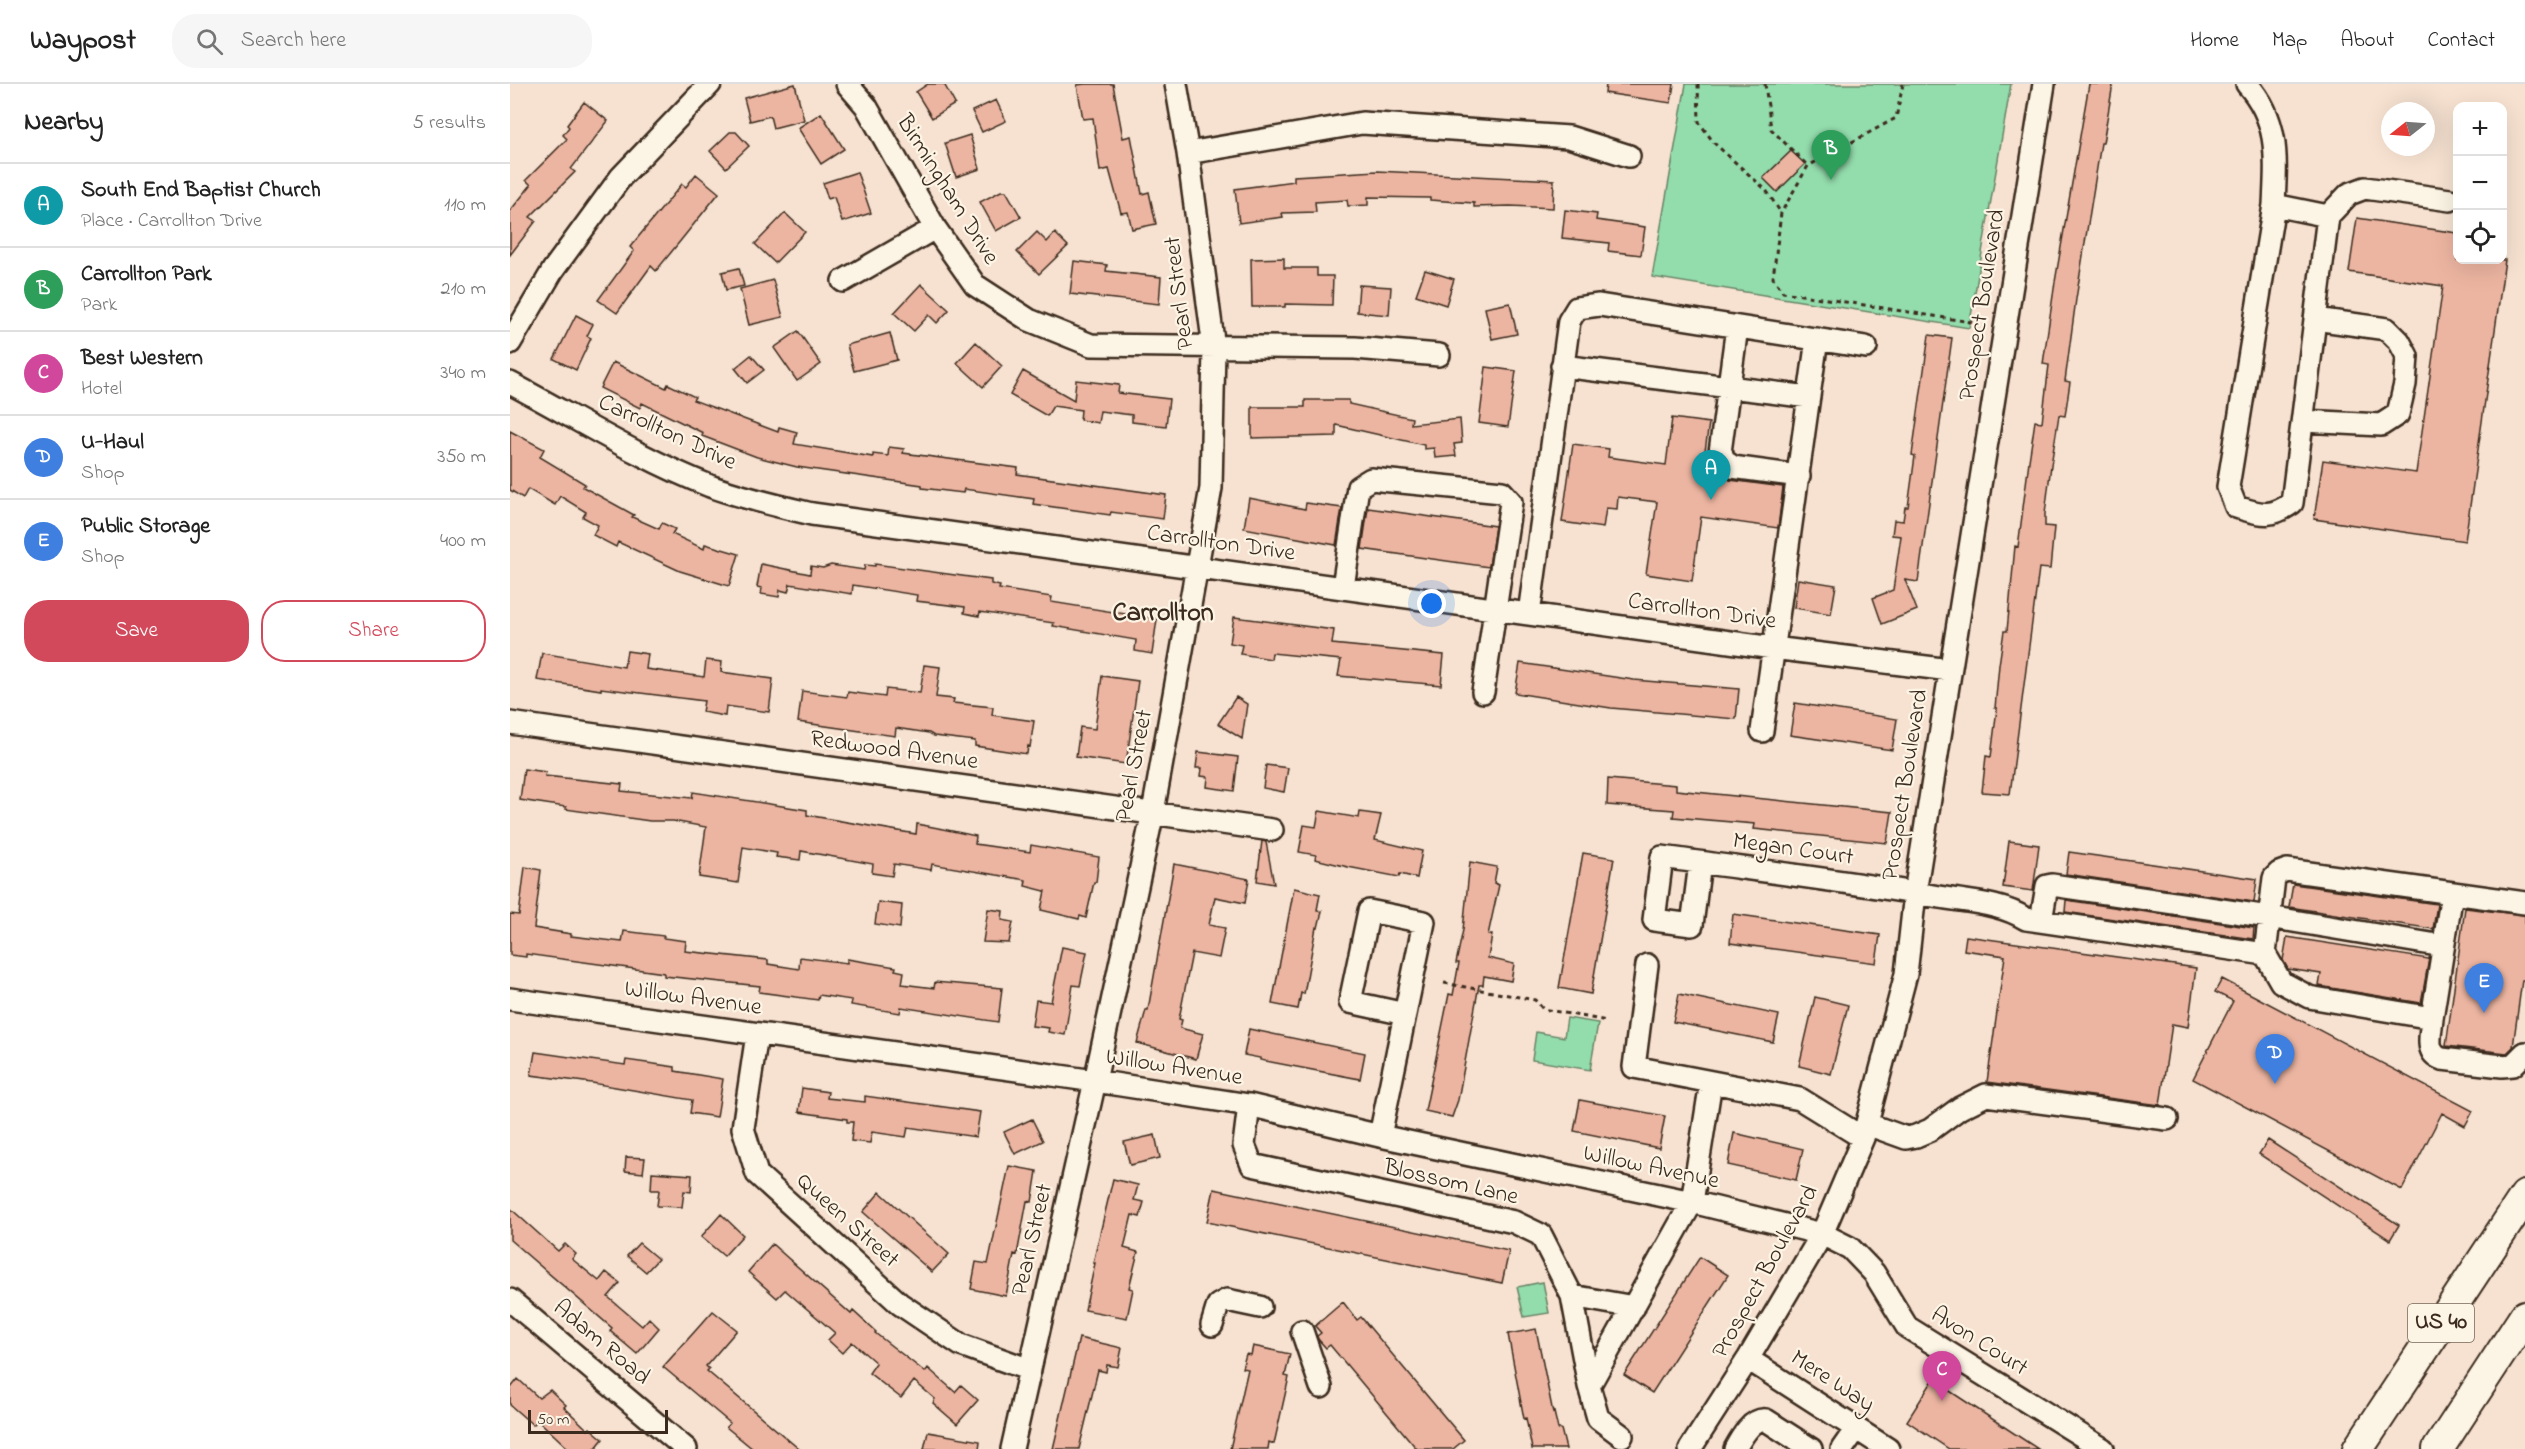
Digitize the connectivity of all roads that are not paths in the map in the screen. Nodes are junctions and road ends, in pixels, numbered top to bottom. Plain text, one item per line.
1 (710, 84) edge
2 (847, 84) edge
3 (1176, 84) edge
4 (2044, 84) edge
5 (2247, 84) edge
6 (1188, 153) junction
7 (1629, 156) dead end
8 (2450, 200) dead end
9 (2274, 205) junction
10 (2328, 216) junction
11 (935, 228) junction
12 (843, 281) dead end
13 (2315, 320) junction
14 (1737, 327) junction
15 (1817, 339) junction
16 (510, 343) edge
17 (1866, 347) dead end
18 (1214, 348) junction
19 (1439, 355) dead end
20 (1562, 366) junction
21 (510, 383) edge
22 (1730, 387) junction
23 (1809, 397) junction
24 (2303, 421) junction
25 (1799, 476) junction
26 (1198, 567) junction
27 (1344, 587) junction
28 (1494, 609) junction
29 (1529, 614) junction
30 (1773, 648) junction
31 (1950, 670) junction
32 (1483, 692) dead end
33 (510, 723) edge
34 (1762, 731) dead end
35 (1153, 812) junction
36 (1272, 830) dead end
37 (1700, 863) dead end
38 (1915, 893) junction
39 (2451, 893) junction
40 (2525, 903) edge
41 (2269, 917) junction
42 (2041, 921) junction
43 (2443, 946) junction
44 (2265, 954) junction
45 (1647, 965) dead end
46 (510, 999) edge
47 (1405, 1014) junction
48 (2432, 1018) junction
49 (757, 1034) junction
50 (2525, 1053) edge
51 (1095, 1081) junction
52 (1711, 1082) junction
53 (1249, 1105) junction
54 (2168, 1119) dead end
55 (1865, 1131) junction
56 (1380, 1136) junction
57 (2525, 1196) edge
58 (1692, 1202) junction
59 (1822, 1234) junction
60 (1572, 1296) junction
61 (510, 1300) edge
62 (1260, 1307) dead end
63 (1634, 1307) junction
64 (2525, 1316) edge
65 (1212, 1325) dead end
66 (1302, 1331) dead end
67 (2525, 1343) edge
68 (1748, 1359) junction
69 (1030, 1370) junction
70 (1589, 1386) junction
71 (1321, 1387) dead end
72 (1856, 1429) junction
73 (1622, 1436) dead end
74 (686, 1449) edge
75 (1012, 1449) edge
76 (1690, 1449) edge
77 (1735, 1449) edge
78 (1811, 1449) edge
79 (1842, 1449) edge
80 (1888, 1449) edge
81 (2103, 1449) edge
82 (2358, 1449) edge
83 (2438, 1449) edge
84 (2446, 1449) edge

1 - 16 street
2 - 11 street, Birmingham Drive
3 - 6 street, Pearl Street
4 - 31 street, Prospect Boulevard
5 - 9 street
6 - 7 street
6 - 18 street, Pearl Street
8 - 10 street
9 - 10 street
9 - 24 street
10 - 13 street
11 - 12 street
11 - 18 street, Birmingham Drive
13 - 24 street
13 - 24 street
14 - 15 street
14 - 20 street
14 - 22 street
15 - 17 street
15 - 23 street
18 - 19 street, Birmingham Drive
18 - 26 street, Pearl Street
20 - 22 street
20 - 29 street
21 - 26 street, Carrollton Drive
22 - 23 street
22 - 25 street
23 - 25 street
25 - 30 street
26 - 27 street, Carrollton Drive
26 - 35 street, Pearl Street
27 - 28 street, Carrollton Drive
27 - 28 street
28 - 29 street, Carrollton Drive
28 - 32 street
29 - 30 street, Carrollton Drive
30 - 31 street, Carrollton Drive
30 - 34 street
31 - 38 street, Prospect Boulevard
33 - 35 street, Redwood Avenue
35 - 36 street, Redwood Avenue
35 - 51 street, Pearl Street
37 - 38 street, Megan Court
38 - 42 street, Megan Court
38 - 55 street, Prospect Boulevard
39 - 40 street
39 - 41 street
39 - 43 street
41 - 42 street
41 - 43 street
41 - 44 street
42 - 44 street, Megan Court
43 - 48 street
44 - 48 street
45 - 52 street
46 - 49 street, Willow Avenue
47 - 47 street
47 - 56 street
48 - 50 street
49 - 51 street, Willow Avenue
49 - 69 street, Queen Street
51 - 53 street, Willow Avenue
51 - 69 street, Pearl Street
52 - 55 street
52 - 58 street
53 - 56 street, Willow Avenue
53 - 60 street, Blossom Lane
54 - 55 street
55 - 59 street, Prospect Boulevard
56 - 58 street, Willow Avenue
57 - 82 highway, US 40
58 - 59 street, Willow Avenue
58 - 63 street
59 - 68 street, Prospect Boulevard
59 - 81 street, Avon Court
60 - 63 street
60 - 70 street, Blossom Lane
61 - 74 street, Adam Road
62 - 65 street
63 - 70 street
64 - 83 highway
66 - 71 street
67 - 84 highway
68 - 72 street, Mere Way
68 - 76 street, Prospect Boulevard
69 - 75 street, Pearl Street
70 - 73 street, Blossom Lane
72 - 79 street
72 - 80 street, Mere Way
77 - 78 street

